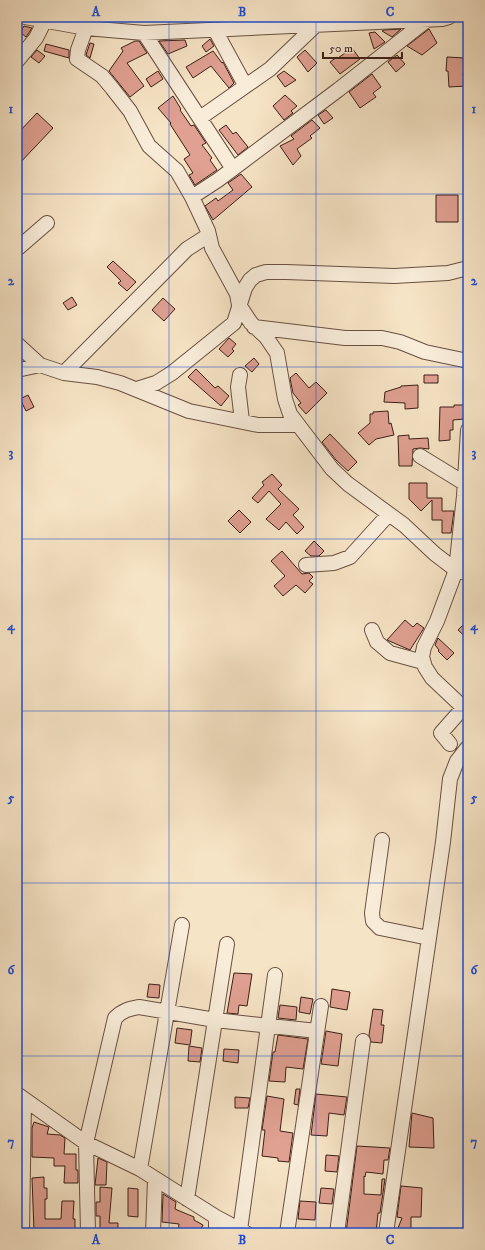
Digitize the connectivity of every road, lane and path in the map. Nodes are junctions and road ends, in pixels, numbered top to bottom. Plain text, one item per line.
1 (24, 17) edge
2 (449, 17) edge
3 (42, 19) edge
4 (427, 20) junction
5 (316, 25) junction
6 (86, 28) junction
7 (215, 30) junction
8 (144, 33) junction
9 (17, 62) edge
10 (246, 85) junction
11 (200, 118) junction
12 (233, 169) junction
13 (192, 197) junction
14 (47, 223) dead end
15 (209, 235) junction
16 (17, 249) edge
17 (468, 268) edge
18 (239, 304) junction
19 (234, 323) junction
20 (258, 328) junction
21 (17, 344) edge
22 (468, 361) edge
23 (40, 365) junction
24 (17, 370) edge
25 (64, 373) junction
26 (240, 375) dead end
27 (137, 389) junction
28 (242, 421) junction
29 (298, 425) junction
30 (468, 430) edge
31 (420, 456) dead end
32 (464, 483) junction
33 (388, 515) junction
34 (306, 565) dead end
35 (462, 571) edge
36 (372, 630) dead end
37 (423, 662) junction
38 (466, 710) edge
39 (450, 744) dead end
40 (468, 747) edge
41 (382, 840) dead end
42 (182, 925) dead end
43 (429, 938) junction
44 (227, 944) dead end
45 (275, 975) dead end
46 (321, 1006) dead end
47 (167, 1012) junction
48 (215, 1020) junction
49 (268, 1026) junction
50 (317, 1031) junction
51 (363, 1041) dead end
52 (21, 1096) edge
53 (86, 1142) junction
54 (140, 1169) junction
55 (154, 1180) junction
56 (187, 1200) junction
57 (216, 1217) junction
58 (20, 1218) edge
59 (243, 1231) edge
60 (22, 1233) edge
61 (88, 1233) edge
62 (154, 1233) edge
63 (216, 1233) edge
64 (287, 1233) edge
65 (337, 1233) edge
66 (386, 1233) edge

1 - 3 street
2 - 4 street
3 - 6 street
3 - 9 street
4 - 5 street
4 - 12 street
5 - 7 street
5 - 10 street
6 - 8 street
6 - 13 street
7 - 8 street
7 - 10 street
8 - 11 street
10 - 11 street
11 - 12 street
12 - 13 street
13 - 15 street
14 - 16 street
15 - 18 street
15 - 25 street
17 - 18 street
18 - 19 street
18 - 20 street
19 - 20 street
19 - 27 street
20 - 22 street
20 - 29 street
21 - 23 street
23 - 24 street
23 - 25 street
25 - 27 street
26 - 28 street
27 - 28 street
28 - 29 street
29 - 33 street
30 - 32 street
31 - 32 street
32 - 35 street
33 - 34 street
33 - 35 street
35 - 37 street
36 - 37 street
37 - 38 street
38 - 39 street
40 - 43 street
41 - 43 street
42 - 47 street
43 - 66 street
44 - 48 street
45 - 49 street
46 - 50 street
47 - 48 street
47 - 53 street
47 - 54 street
48 - 49 street
48 - 56 street
49 - 50 street
49 - 59 street
50 - 64 street
51 - 65 street
52 - 53 street
52 - 58 street
53 - 54 street
53 - 61 street
54 - 55 street
55 - 56 street
55 - 62 street
56 - 57 street
57 - 59 street
57 - 63 street
58 - 60 street

